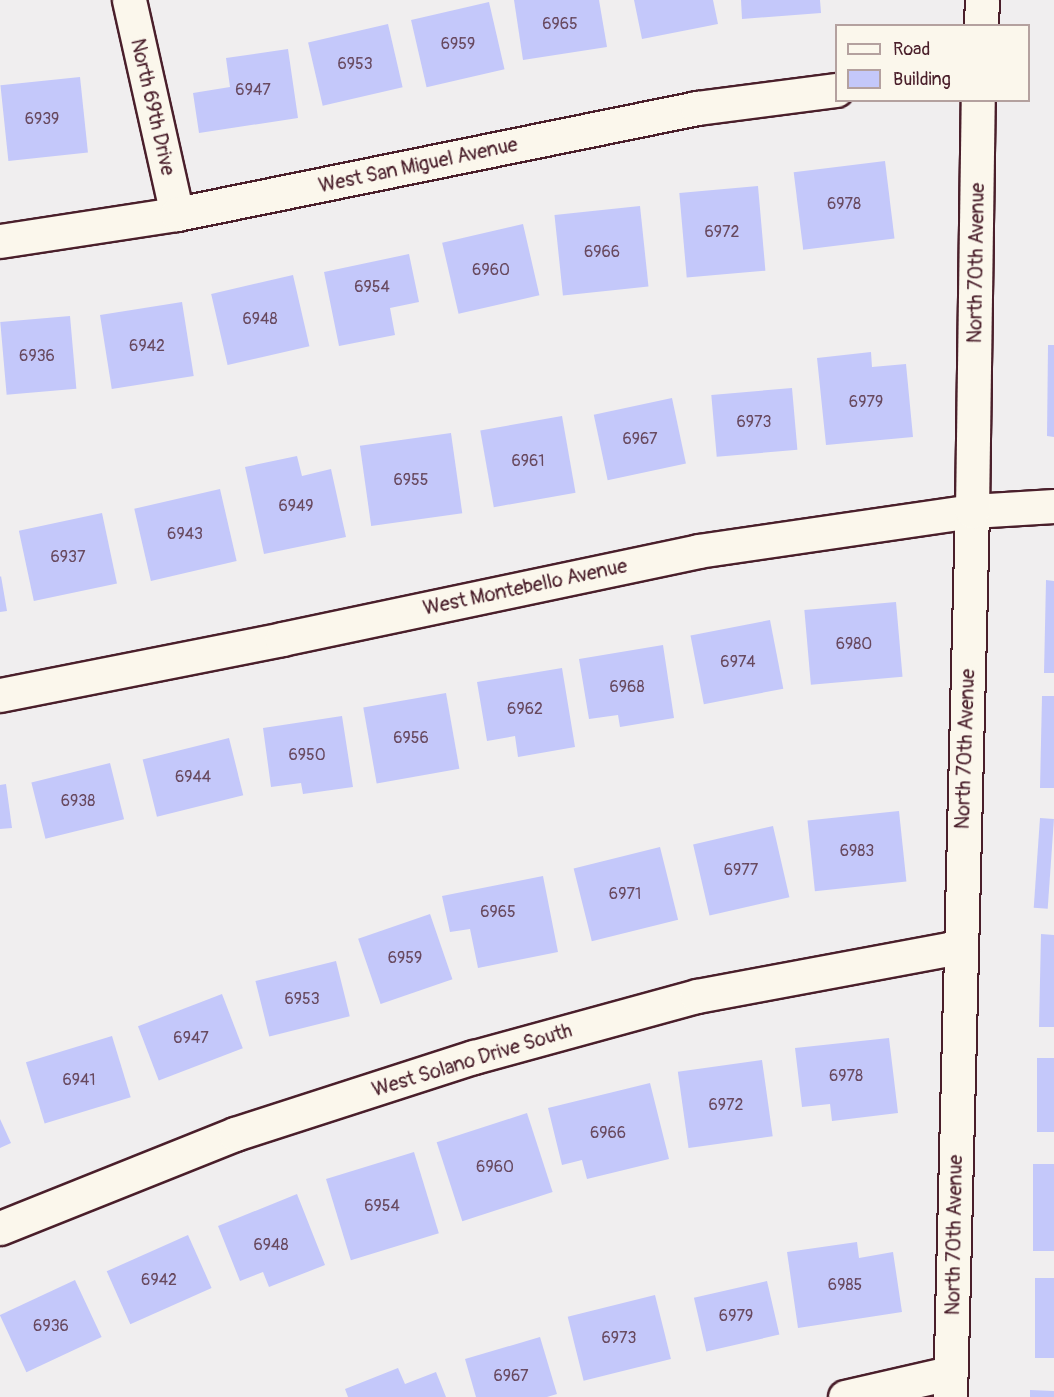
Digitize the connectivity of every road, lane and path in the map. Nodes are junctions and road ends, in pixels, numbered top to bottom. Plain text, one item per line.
1 (129, 0) edge
2 (982, 0) edge
3 (981, 24) edge
4 (835, 90) edge
5 (978, 102) edge
6 (177, 214) junction
7 (0, 241) edge
8 (1054, 506) edge
9 (972, 511) junction
10 (0, 695) edge
11 (960, 947) junction
12 (0, 1228) edge
13 (950, 1385) edge
14 (845, 1397) edge

1 - 6 street, North 69th Drive
2 - 3 street
4 - 6 street, West San Miguel Avenue
5 - 9 street, North 70th Avenue
6 - 7 street, West San Miguel Avenue
8 - 9 street, West Montebello Avenue
9 - 10 street, West Montebello Avenue
9 - 11 street, North 70th Avenue
11 - 12 street, West Solano Drive South
11 - 13 street, North 70th Avenue
13 - 14 street

